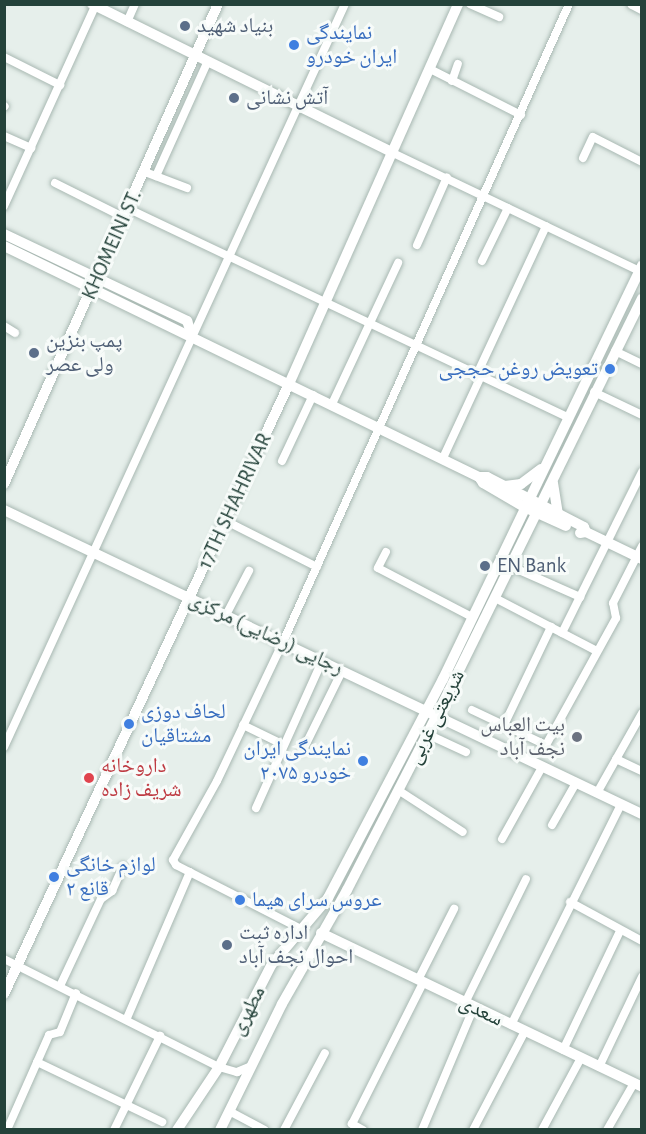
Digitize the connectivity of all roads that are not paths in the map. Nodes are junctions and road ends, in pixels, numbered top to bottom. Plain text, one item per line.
1 (135, 4) edge
2 (218, 4) edge
3 (345, 4) edge
4 (458, 4) edge
5 (470, 4) edge
6 (569, 4) edge
7 (632, 4) edge
8 (94, 5) edge
9 (642, 9) edge
10 (499, 17) dead end
11 (127, 22) junction
12 (196, 56) junction
13 (4, 57) edge
14 (208, 61) junction
15 (458, 64) dead end
16 (430, 69) junction
17 (452, 81) junction
18 (60, 85) junction
19 (300, 107) junction
20 (521, 115) junction
21 (4, 136) edge
22 (31, 148) junction
23 (393, 153) junction
24 (583, 158) dead end
25 (642, 162) edge
26 (145, 172) junction
27 (156, 176) junction
28 (447, 177) junction
29 (55, 183) dead end
30 (187, 188) dead end
31 (484, 196) junction
32 (4, 206) edge
33 (507, 208) junction
34 (127, 213) junction
35 (546, 226) junction
36 (4, 234) edge
37 (417, 245) dead end
38 (4, 246) edge
39 (230, 255) junction
40 (482, 261) dead end
41 (398, 263) dead end
42 (640, 268) edge
43 (98, 278) junction
44 (92, 290) junction
45 (642, 299) edge
46 (327, 301) junction
47 (370, 321) junction
48 (4, 326) edge
49 (15, 333) dead end
50 (192, 335) junction
51 (418, 342) junction
52 (615, 351) junction
53 (642, 364) edge
54 (480, 373) junction
55 (289, 384) junction
56 (594, 392) junction
57 (313, 395) junction
58 (332, 404) junction
59 (642, 415) edge
60 (568, 417) junction
61 (380, 427) junction
62 (443, 458) junction
63 (282, 461) dead end
64 (543, 467) junction
65 (642, 472) edge
66 (554, 474) junction
67 (479, 477) junction
68 (4, 484) edge
69 (504, 486) junction
70 (526, 503) junction
71 (538, 509) junction
72 (4, 510) edge
73 (558, 515) junction
74 (226, 521) junction
75 (586, 532) junction
76 (607, 542) junction
77 (386, 552) dead end
78 (96, 553) junction
79 (640, 554) edge
80 (317, 567) junction
81 (510, 567) junction
82 (249, 571) dead end
83 (580, 597) junction
84 (190, 598) junction
85 (495, 598) junction
86 (226, 615) junction
87 (472, 617) junction
88 (551, 627) junction
89 (561, 633) junction
90 (283, 642) junction
91 (597, 651) junction
92 (322, 661) junction
93 (342, 671) junction
94 (426, 710) junction
95 (472, 710) dead end
96 (642, 713) edge
97 (437, 715) junction
98 (243, 725) junction
99 (504, 725) junction
100 (427, 734) junction
101 (282, 744) junction
102 (4, 747) edge
103 (303, 750) dead end
104 (466, 752) dead end
105 (616, 759) junction
106 (542, 766) junction
107 (642, 771) edge
108 (576, 783) junction
109 (398, 789) junction
110 (597, 793) junction
111 (621, 804) junction
112 (256, 808) dead end
113 (642, 814) edge
114 (552, 825) dead end
115 (463, 832) dead end
116 (502, 839) dead end
117 (123, 867) dead end
118 (190, 872) junction
119 (526, 879) dead end
120 (328, 898) joint
121 (570, 902) junction
122 (454, 909) dead end
123 (301, 929) junction
124 (620, 931) junction
125 (321, 933) junction
126 (642, 941) edge
127 (4, 959) edge
128 (18, 965) junction
129 (642, 977) edge
130 (421, 982) junction
131 (60, 986) junction
132 (76, 993) junction
133 (4, 994) edge
134 (469, 1005) junction
135 (127, 1018) junction
136 (510, 1024) junction
137 (525, 1031) junction
138 (160, 1036) junction
139 (563, 1050) junction
140 (325, 1053) dead end
141 (581, 1058) junction
142 (37, 1062) junction
143 (251, 1066) junction
144 (221, 1067) junction
145 (599, 1067) junction
146 (638, 1085) edge
147 (241, 1087) junction
148 (126, 1104) junction
149 (229, 1111) junction
150 (162, 1122) dead end
151 (7, 1130) edge
152 (114, 1130) edge
153 (177, 1130) edge
154 (220, 1130) edge
155 (264, 1130) edge
156 (284, 1130) edge
157 (363, 1130) edge
158 (422, 1130) edge
159 (473, 1130) edge
160 (542, 1130) edge
161 (607, 1130) edge

1 - 11 street
2 - 12 street, KHOMEINI ST.
3 - 19 street
4 - 16 street, 17TH SHAHRIVAR
5 - 10 street
6 - 20 street
7 - 9 street
8 - 11 street
8 - 18 street
11 - 12 street
12 - 14 street
12 - 26 street, KHOMEINI ST.
13 - 18 street
14 - 19 street
14 - 27 street
15 - 17 street
16 - 17 street
16 - 23 street, 17TH SHAHRIVAR
17 - 20 street
18 - 22 street
19 - 23 street
19 - 39 street
20 - 31 street
21 - 22 street
22 - 32 street
23 - 28 street
23 - 46 street, 17TH SHAHRIVAR
24 - 25 street
26 - 27 street
26 - 34 street, KHOMEINI ST.
27 - 30 street
28 - 31 street
28 - 37 street
29 - 34 street
31 - 33 street
31 - 51 street
33 - 35 street
33 - 40 street
34 - 39 street
34 - 43 street, KHOMEINI ST.
35 - 42 street
35 - 54 street
36 - 43 street
38 - 44 street
39 - 46 street
39 - 50 street
41 - 47 street
42 - 60 street, شریعتی غربی
43 - 44 street, KHOMEINI ST.
43 - 50 street
44 - 50 street
44 - 68 street, KHOMEINI ST.
45 - 52 street, شریعتی غربی
46 - 47 street
46 - 55 street, 17TH SHAHRIVAR
47 - 51 street
47 - 58 street
48 - 49 street
50 - 55 street
50 - 78 street
51 - 54 street
51 - 61 street
52 - 53 street
52 - 56 street, شریعتی غربی
54 - 60 street
54 - 62 street
55 - 57 street
55 - 74 street, 17TH SHAHRIVAR
56 - 59 street
56 - 66 street, شریعتی غربی
57 - 58 street
57 - 63 street
58 - 61 street
60 - 64 street, شریعتی غربی
61 - 62 street
61 - 80 street
62 - 67 street
64 - 69 street
64 - 70 street, شریعتی غربی
65 - 76 street
66 - 71 street, شریعتی غربی
66 - 73 street
67 - 69 street
67 - 70 street
69 - 70 street
70 - 71 street
70 - 87 street, شریعتی غربی
71 - 73 street
71 - 75 street
71 - 81 street, شریعتی غربی
72 - 78 street, رجایی (رضایی) مرکزی
73 - 75 street
74 - 80 street
74 - 84 street, 17TH SHAHRIVAR
75 - 76 street
76 - 79 street
76 - 83 street
77 - 87 street
78 - 84 street, رجایی (رضایی) مرکزی
78 - 102 street
79 - 91 street
80 - 90 street
81 - 83 street
81 - 85 street, شریعتی غربی
82 - 86 street
83 - 89 street
84 - 86 street, رجایی (رضایی) مرکزی
84 - 128 street, 17TH SHAHRIVAR
85 - 88 street
85 - 97 street, شریعتی غربی
86 - 90 street, رجایی (رضایی) مرکزی
87 - 94 street, شریعتی غربی
88 - 89 street
88 - 99 street
89 - 91 street
90 - 92 street, رجایی (رضایی) مرکزی
90 - 98 street
91 - 99 street
92 - 93 street, رجایی (رضایی) مرکزی
92 - 101 street
93 - 94 street, رجایی (رضایی) مرکزی
93 - 103 street
94 - 97 street, رجایی (رضایی) مرکزی
94 - 120 street, شریعتی غربی
95 - 99 street
96 - 105 street
97 - 100 street, شریعتی غربی
97 - 106 street, رجایی (رضایی) مرکزی
98 - 101 street
98 - 118 street
100 - 104 street
100 - 109 street, شریعتی غربی
101 - 112 street
105 - 107 street
105 - 110 street
106 - 108 street, رجایی (رضایی) مرکزی
106 - 116 street
108 - 110 street, رجایی (رضایی) مرکزی
108 - 114 street
109 - 115 street
109 - 125 street, شریعتی غربی
110 - 111 street, رجایی (رضایی) مرکزی
111 - 113 street, رجایی (رضایی) مرکزی
111 - 121 street
117 - 131 street
118 - 123 street
118 - 135 street
119 - 134 street
120 - 123 street, مطهری
121 - 124 street
121 - 136 street
122 - 130 street
123 - 144 street, مطهری
124 - 126 street
124 - 139 street
125 - 130 street, سعدی
125 - 143 street, شریعتی غربی
127 - 128 street
128 - 131 street
128 - 133 street, 17TH SHAHRIVAR
129 - 145 street
130 - 134 street, سعدی
130 - 157 street
131 - 132 street
132 - 135 street
132 - 142 street
134 - 136 street, سعدی
134 - 158 street
135 - 138 street
136 - 137 street, سعدی
137 - 139 street, سعدی
137 - 159 street
138 - 144 street
138 - 148 street
139 - 141 street, سعدی
140 - 156 street
141 - 145 street, سعدی
141 - 160 street
142 - 148 street
142 - 151 street
143 - 144 street
143 - 147 street, شریعتی غربی
144 - 147 street
144 - 153 street, مطهری
145 - 146 street, سعدی
146 - 161 street
147 - 149 street, شریعتی غربی
148 - 150 street
148 - 152 street
149 - 154 street, شریعتی غربی
149 - 155 street

